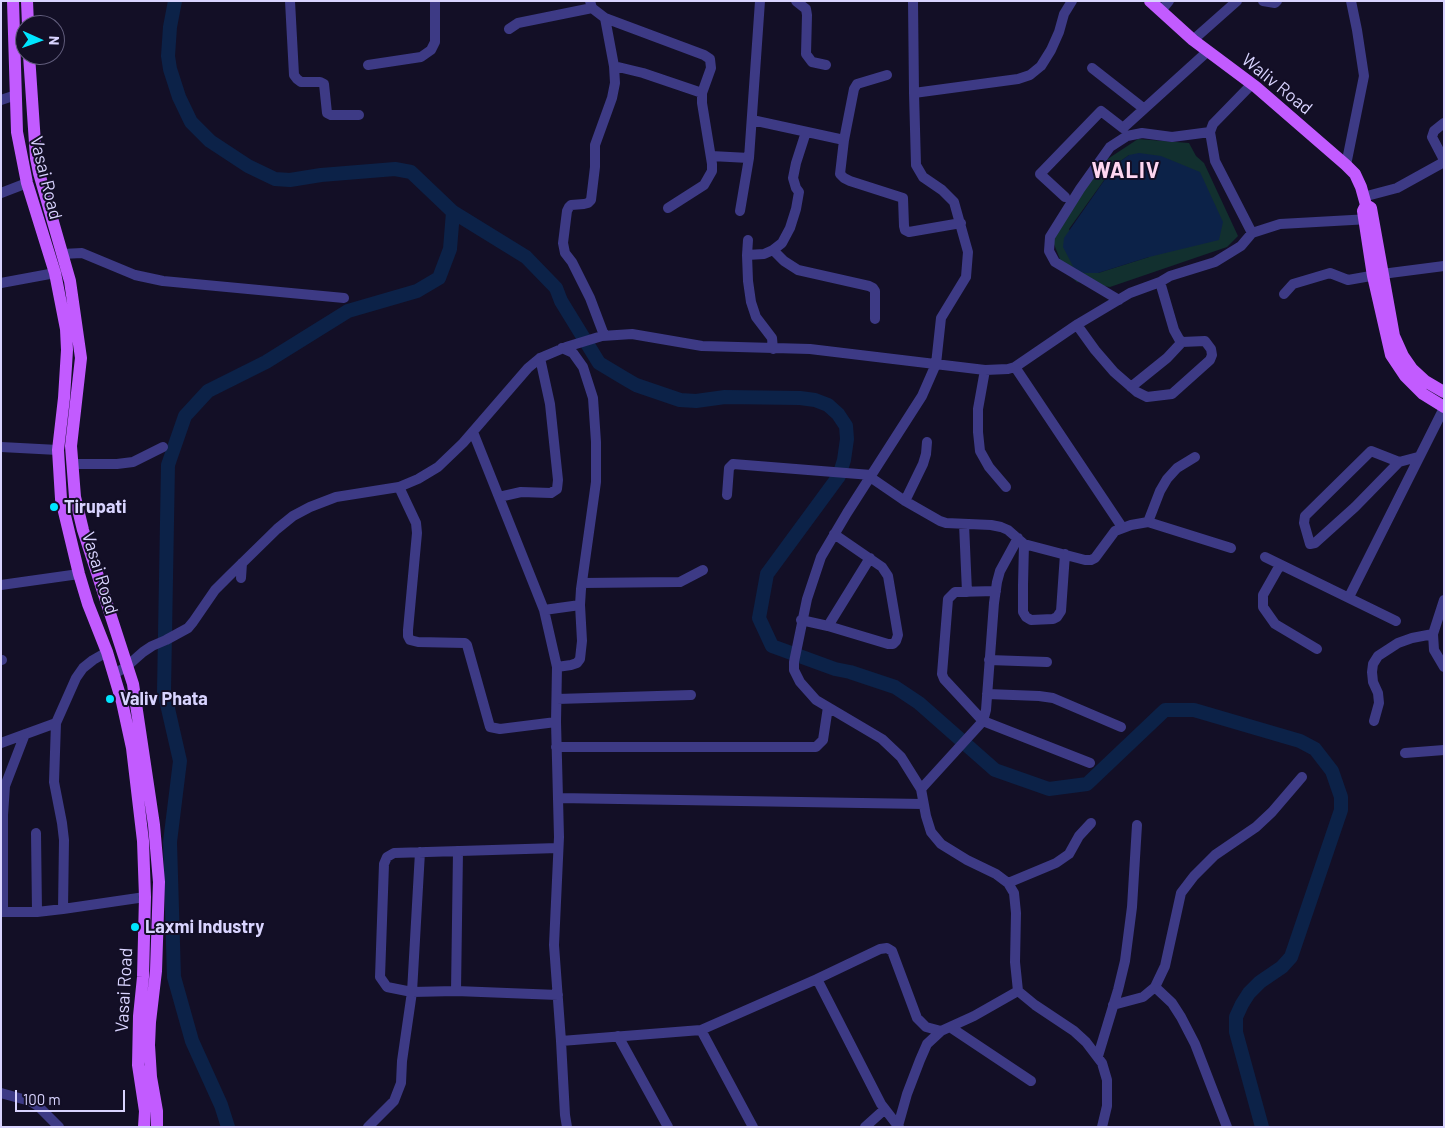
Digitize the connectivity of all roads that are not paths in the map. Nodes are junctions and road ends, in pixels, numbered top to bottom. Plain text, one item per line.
1 (13, 1) edge
2 (26, 1) edge
3 (290, 1) edge
4 (435, 1) edge
5 (760, 1) edge
6 (796, 1) edge
7 (913, 1) edge
8 (1072, 1) edge
9 (1150, 1) edge
10 (1236, 1) edge
11 (1264, 1) edge
12 (1277, 1) edge
13 (1351, 1) edge
14 (591, 4) edge
15 (1165, 6) edge
16 (27, 15) edge
17 (605, 18) junction
18 (509, 28) dead end
19 (1193, 40) junction
20 (1208, 51) junction
21 (30, 65) edge
22 (368, 65) dead end
23 (826, 65) dead end
24 (614, 66) junction
25 (1092, 68) dead end
26 (887, 75) dead end
27 (1252, 84) junction
28 (702, 93) junction
29 (914, 93) junction
30 (16, 95) junction
31 (1, 100) edge
32 (1142, 108) junction
33 (359, 115) dead end
34 (752, 120) junction
35 (1444, 123) edge
36 (806, 132) junction
37 (1210, 132) junction
38 (844, 140) junction
39 (711, 156) junction
40 (749, 158) junction
41 (1444, 161) edge
42 (1346, 165) junction
43 (27, 183) junction
44 (1, 193) edge
45 (1065, 196) dead end
46 (1365, 201) junction
47 (668, 208) dead end
48 (740, 211) dead end
49 (1369, 219) junction
50 (961, 223) junction
51 (1252, 233) junction
52 (748, 240) dead end
53 (773, 250) junction
54 (62, 254) junction
55 (747, 255) junction
56 (1444, 266) edge
57 (54, 273) junction
58 (1378, 275) junction
59 (1160, 282) junction
60 (1, 284) edge
61 (1284, 294) dead end
62 (344, 298) dead end
63 (1119, 300) junction
64 (875, 319) dead end
65 (1077, 325) junction
66 (603, 336) junction
67 (1182, 342) junction
68 (564, 348) junction
69 (773, 349) junction
70 (540, 358) junction
71 (936, 364) junction
72 (1016, 367) junction
73 (985, 370) junction
74 (1131, 387) junction
75 (1444, 392) edge
76 (1444, 408) edge
77 (473, 432) junction
78 (927, 442) dead end
79 (1, 448) edge
80 (163, 448) dead end
81 (58, 450) junction
82 (1195, 457) dead end
83 (1418, 457) junction
84 (1399, 462) junction
85 (72, 464) junction
86 (871, 476) junction
87 (399, 487) junction
88 (1006, 487) dead end
89 (727, 495) dead end
90 (498, 497) junction
91 (905, 501) junction
92 (1148, 522) junction
93 (964, 524) junction
94 (1122, 527) junction
95 (834, 534) junction
96 (1021, 541) junction
97 (1231, 548) dead end
98 (1065, 554) junction
99 (1265, 557) dead end
100 (870, 558) junction
101 (242, 563) junction
102 (1280, 565) junction
103 (703, 570) dead end
104 (79, 574) junction
105 (241, 578) dead end
106 (582, 583) junction
107 (1, 586) edge
108 (996, 590) junction
109 (967, 592) junction
110 (1349, 597) junction
111 (1444, 600) edge
112 (580, 605) junction
113 (544, 610) junction
114 (802, 620) junction
115 (1396, 621) dead end
116 (828, 626) junction
117 (1433, 634) junction
118 (1317, 649) dead end
119 (107, 652) junction
120 (990, 660) junction
121 (1047, 662) dead end
122 (126, 667) junction
123 (557, 667) junction
124 (1444, 667) edge
125 (114, 674) junction
126 (987, 694) junction
127 (691, 695) dead end
128 (557, 699) junction
129 (828, 707) junction
130 (983, 721) junction
131 (1374, 721) dead end
132 (556, 722) junction
133 (56, 723) junction
134 (1121, 727) dead end
135 (25, 734) junction
136 (1, 743) edge
137 (556, 747) junction
138 (1444, 750) edge
139 (1405, 753) dead end
140 (1090, 763) dead end
141 (1302, 777) dead end
142 (921, 789) junction
143 (558, 798) junction
144 (923, 804) junction
145 (1091, 823) dead end
146 (1137, 825) dead end
147 (36, 833) dead end
148 (558, 848) junction
149 (458, 851) junction
150 (420, 852) junction
151 (1008, 883) junction
152 (145, 897) junction
153 (63, 909) junction
154 (2, 912) edge
155 (37, 912) junction
156 (817, 979) junction
157 (1155, 987) junction
158 (456, 991) junction
159 (1018, 991) junction
160 (412, 992) junction
161 (558, 995) junction
162 (1113, 1005) junction
163 (946, 1029) junction
164 (701, 1030) junction
165 (618, 1036) junction
166 (561, 1041) junction
167 (1098, 1056) junction
168 (1031, 1081) dead end
169 (1, 1093) edge
170 (885, 1109) junction
171 (150, 1125) edge
172 (899, 1126) edge
173 (59, 1127) edge
174 (368, 1127) edge
175 (567, 1127) edge
176 (668, 1127) edge
177 (753, 1127) edge
178 (865, 1127) edge
179 (1102, 1127) edge
180 (1227, 1127) edge

1 - 30 main road, Vasai Road
2 - 16 main road
3 - 33 street
4 - 22 street
5 - 34 street
6 - 23 street
7 - 29 street
8 - 29 street
9 - 15 main road, Waliv Road
10 - 19 street
11 - 12 street
13 - 42 street
14 - 17 street
14 - 18 street
15 - 19 main road, Waliv Road
17 - 24 street
17 - 28 street
19 - 20 main road, Waliv Road
20 - 27 main road, Waliv Road
20 - 32 street
21 - 54 main road, Vasai Road
24 - 28 street
24 - 66 street
25 - 32 street
26 - 38 street
27 - 37 street
27 - 42 main road, Waliv Road
28 - 39 street
29 - 50 street
30 - 31 street
30 - 43 main road, Vasai Road
32 - 45 street
34 - 36 street
34 - 40 street
35 - 41 street
36 - 38 street
36 - 53 street
37 - 51 street
37 - 63 street
38 - 50 street
39 - 40 street
39 - 47 street
40 - 48 street
41 - 46 street
42 - 46 main road, Waliv Road
43 - 44 street
43 - 57 main road, Vasai Road
46 - 49 main road, Waliv Road
49 - 51 street
49 - 58 main road, Waliv Road
50 - 71 street
51 - 59 street
52 - 55 street
53 - 55 street
53 - 64 street
54 - 62 street
54 - 85 main road, Vasai Road
55 - 69 street
56 - 58 street
57 - 60 street
57 - 81 main road, Vasai Road
58 - 61 street
58 - 75 main road, Waliv Road
58 - 76 main road, Waliv Road
59 - 63 street
59 - 67 street
63 - 65 street
65 - 72 street
65 - 74 street
66 - 68 street
66 - 69 street
67 - 74 street
67 - 74 street
68 - 70 street
68 - 106 street
69 - 71 street
70 - 77 street
70 - 90 street
71 - 73 street
71 - 86 street
72 - 73 street
72 - 94 street
73 - 88 street
76 - 83 street
77 - 87 street
77 - 90 street
78 - 91 street
79 - 81 street
80 - 85 street
81 - 104 main road, Vasai Road
82 - 92 street
83 - 84 street
83 - 110 street
84 - 84 street
85 - 122 main road, Vasai Road
86 - 89 street
86 - 91 street
86 - 95 street
87 - 101 street
87 - 132 street
90 - 113 street
91 - 93 street
92 - 94 street
92 - 97 street
93 - 96 street
93 - 109 street
94 - 98 street
95 - 100 street
95 - 114 street
96 - 98 street
96 - 98 street
96 - 108 street
99 - 102 street
100 - 116 street
100 - 116 street
101 - 105 street
101 - 122 street
102 - 110 street
102 - 118 street
103 - 106 street
104 - 107 street
104 - 119 main road, Vasai Road
106 - 112 street
108 - 109 street
108 - 120 street
109 - 130 street
110 - 115 street
111 - 117 street
112 - 113 street
112 - 123 street
113 - 123 street
114 - 116 street
114 - 129 street
117 - 124 street
117 - 131 street
119 - 125 main road, Vasai Road
119 - 133 street
120 - 121 street
120 - 126 street
122 - 125 street
122 - 171 main road, Vasai Road
123 - 128 street
125 - 152 main road, Vasai Road
126 - 130 street
126 - 134 street
127 - 128 street
128 - 132 street
129 - 137 street
129 - 142 street
130 - 140 street
130 - 142 street
132 - 137 street
133 - 135 street
133 - 153 street
135 - 136 street
135 - 154 street
137 - 143 street
138 - 139 street
141 - 157 street
142 - 144 street
143 - 144 street
143 - 148 street
144 - 151 street
145 - 151 street
146 - 162 street
147 - 155 street
148 - 149 street
148 - 161 street
149 - 150 street
149 - 158 street
150 - 160 street
150 - 160 street
151 - 159 street
152 - 153 street
152 - 171 main road, Vasai Road
153 - 155 street
154 - 155 street
156 - 163 street
156 - 164 street
156 - 170 street
157 - 162 street
157 - 180 street
158 - 160 street
158 - 161 street
159 - 163 street
159 - 167 street
160 - 174 street
161 - 166 street
162 - 167 street
163 - 168 street
163 - 172 street
164 - 165 street
164 - 177 street
165 - 166 street
165 - 176 street
166 - 175 street
167 - 179 street
169 - 173 street
170 - 172 street
170 - 178 street

